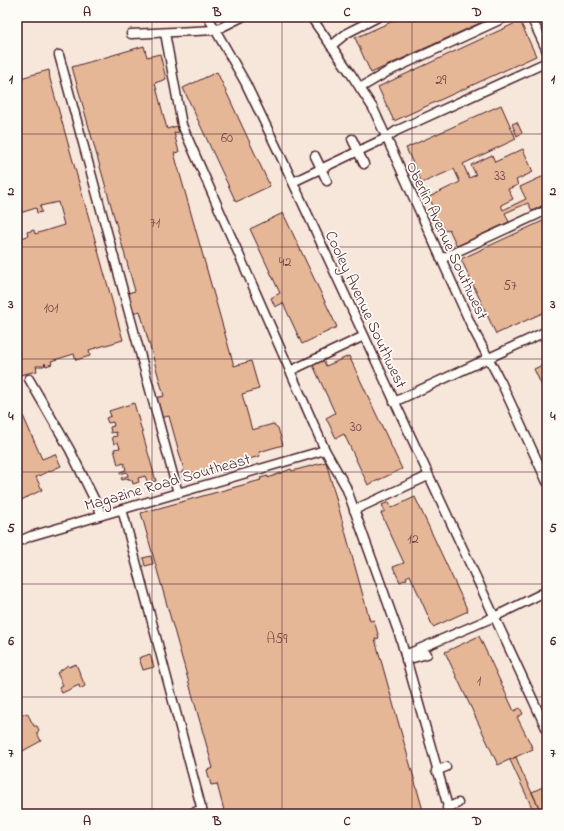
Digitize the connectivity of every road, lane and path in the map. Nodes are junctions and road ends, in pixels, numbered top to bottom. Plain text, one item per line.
1 (208, 17) edge
2 (242, 17) edge
3 (311, 17) edge
4 (378, 17) edge
5 (506, 17) edge
6 (531, 17) edge
7 (216, 30) junction
8 (165, 33) junction
9 (131, 34) dead end
10 (331, 46) junction
11 (547, 51) edge
12 (59, 55) dead end
13 (547, 62) edge
14 (360, 88) junction
15 (386, 138) junction
16 (352, 139) dead end
17 (358, 152) junction
18 (315, 156) dead end
19 (364, 164) dead end
20 (321, 169) junction
21 (327, 181) dead end
22 (293, 182) junction
23 (547, 210) edge
24 (441, 259) junction
25 (547, 331) edge
26 (364, 336) junction
27 (488, 358) junction
28 (290, 371) junction
29 (29, 379) dead end
30 (394, 402) junction
31 (325, 450) junction
32 (428, 476) junction
33 (547, 482) edge
34 (178, 493) junction
35 (122, 509) junction
36 (354, 510) junction
37 (102, 515) junction
38 (17, 542) edge
39 (547, 591) edge
40 (494, 617) junction
41 (427, 654) dead end
42 (405, 657) junction
43 (547, 730) edge
44 (446, 768) dead end
45 (436, 771) junction
46 (458, 803) dead end
47 (203, 811) edge
48 (448, 811) edge
49 (190, 814) edge

1 - 7 lane, Cooley Avenue Southwest
2 - 7 lane
3 - 10 lane, Oberlin Avenue Southwest
4 - 10 lane
5 - 14 lane
6 - 11 lane
7 - 8 lane
7 - 22 lane, Cooley Avenue Southwest
8 - 9 lane
8 - 28 lane
10 - 14 lane, Oberlin Avenue Southwest
12 - 34 lane
13 - 15 lane
14 - 15 lane, Oberlin Avenue Southwest
15 - 17 lane
15 - 24 lane, Oberlin Avenue Southwest
16 - 17 lane
17 - 19 lane
17 - 20 lane
18 - 20 lane
20 - 21 lane
20 - 22 lane
22 - 26 lane, Cooley Avenue Southwest
23 - 24 lane
24 - 27 lane, Oberlin Avenue Southwest
25 - 27 lane
26 - 28 lane
26 - 30 lane, Cooley Avenue Southwest
27 - 30 lane
27 - 33 lane, Oberlin Avenue Southwest
28 - 31 lane
29 - 37 lane
30 - 32 lane, Cooley Avenue Southwest
31 - 34 lane, Magazine Road Southeast
31 - 36 lane
32 - 36 lane
32 - 40 lane, Cooley Avenue Southwest
34 - 35 lane, Magazine Road Southeast
35 - 37 lane, Magazine Road Southeast
35 - 47 lane
36 - 42 lane
37 - 38 lane, Magazine Road Southeast
39 - 40 lane
40 - 42 lane
40 - 43 lane, Cooley Avenue Southwest
41 - 42 lane
42 - 45 lane
44 - 45 lane
45 - 48 lane
46 - 48 lane
47 - 49 lane

